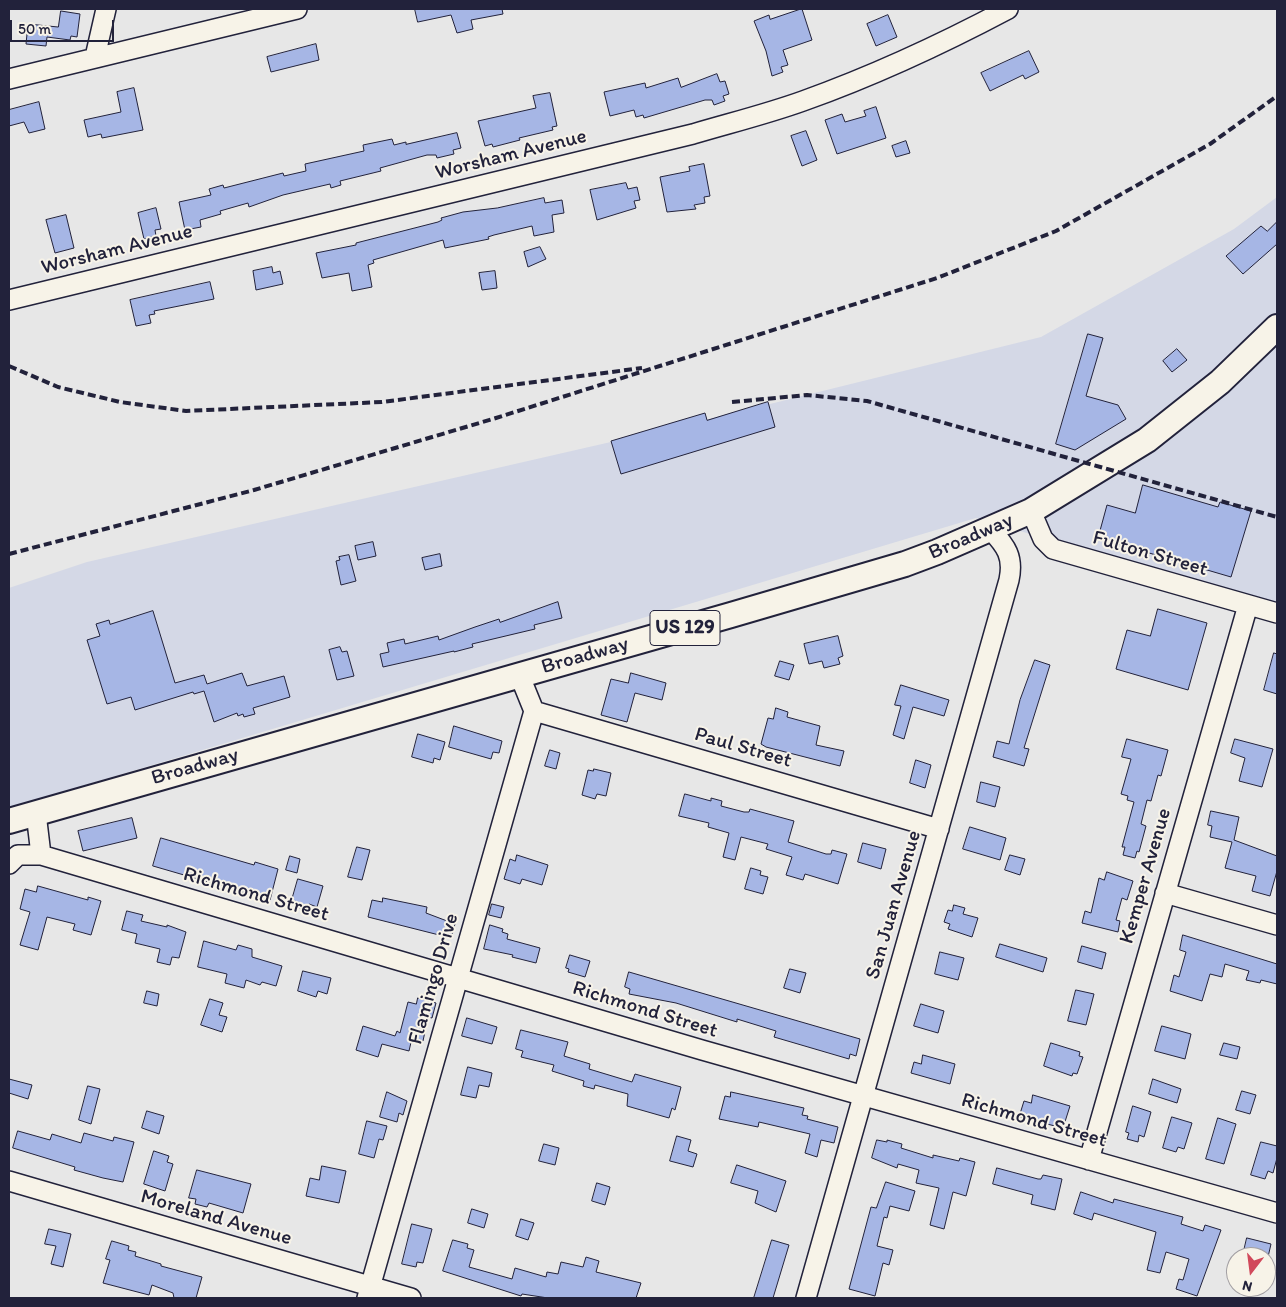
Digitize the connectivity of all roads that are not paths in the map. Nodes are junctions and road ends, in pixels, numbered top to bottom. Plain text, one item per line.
1 (106, 9) edge
2 (297, 9) edge
3 (1008, 9) edge
4 (95, 57) junction
5 (9, 79) edge
6 (9, 300) edge
7 (1277, 327) edge
8 (1031, 511) junction
9 (991, 530) junction
10 (1248, 605) junction
11 (1277, 613) edge
12 (519, 674) junction
13 (534, 712) junction
14 (36, 813) junction
15 (9, 820) edge
16 (940, 829) junction
17 (41, 855) junction
18 (9, 864) edge
19 (1165, 893) junction
20 (1277, 925) edge
21 (457, 977) junction
22 (863, 1096) junction
23 (1089, 1160) junction
24 (9, 1181) edge
25 (1277, 1214) edge
26 (369, 1292) edge
27 (411, 1298) edge
28 (806, 1298) edge

1 - 4 street
2 - 4 street
3 - 6 street, Worsham Avenue
4 - 5 street
7 - 8 main road, Broadway / US 129
8 - 9 main road, Broadway / US 129
8 - 10 street, Fulton Street
9 - 12 main road, Broadway / US 129
9 - 16 street, San Juan Avenue
10 - 11 street, Fulton Street
10 - 19 street, Kemper Avenue
12 - 13 street
12 - 14 main road, Broadway / US 129
13 - 16 street, Paul Street
13 - 21 street, Flamingo Drive
14 - 15 main road, Broadway / US 129
14 - 17 street
16 - 22 street, San Juan Avenue
17 - 18 street, Richmond Street
17 - 21 street, Richmond Street
19 - 20 street
19 - 23 street, Kemper Avenue
21 - 22 street, Richmond Street
21 - 26 street, Flamingo Drive
22 - 23 street, Richmond Street
22 - 28 street, San Juan Avenue
23 - 25 street, Richmond Street
24 - 26 street, Moreland Avenue
26 - 27 street, Moreland Avenue

